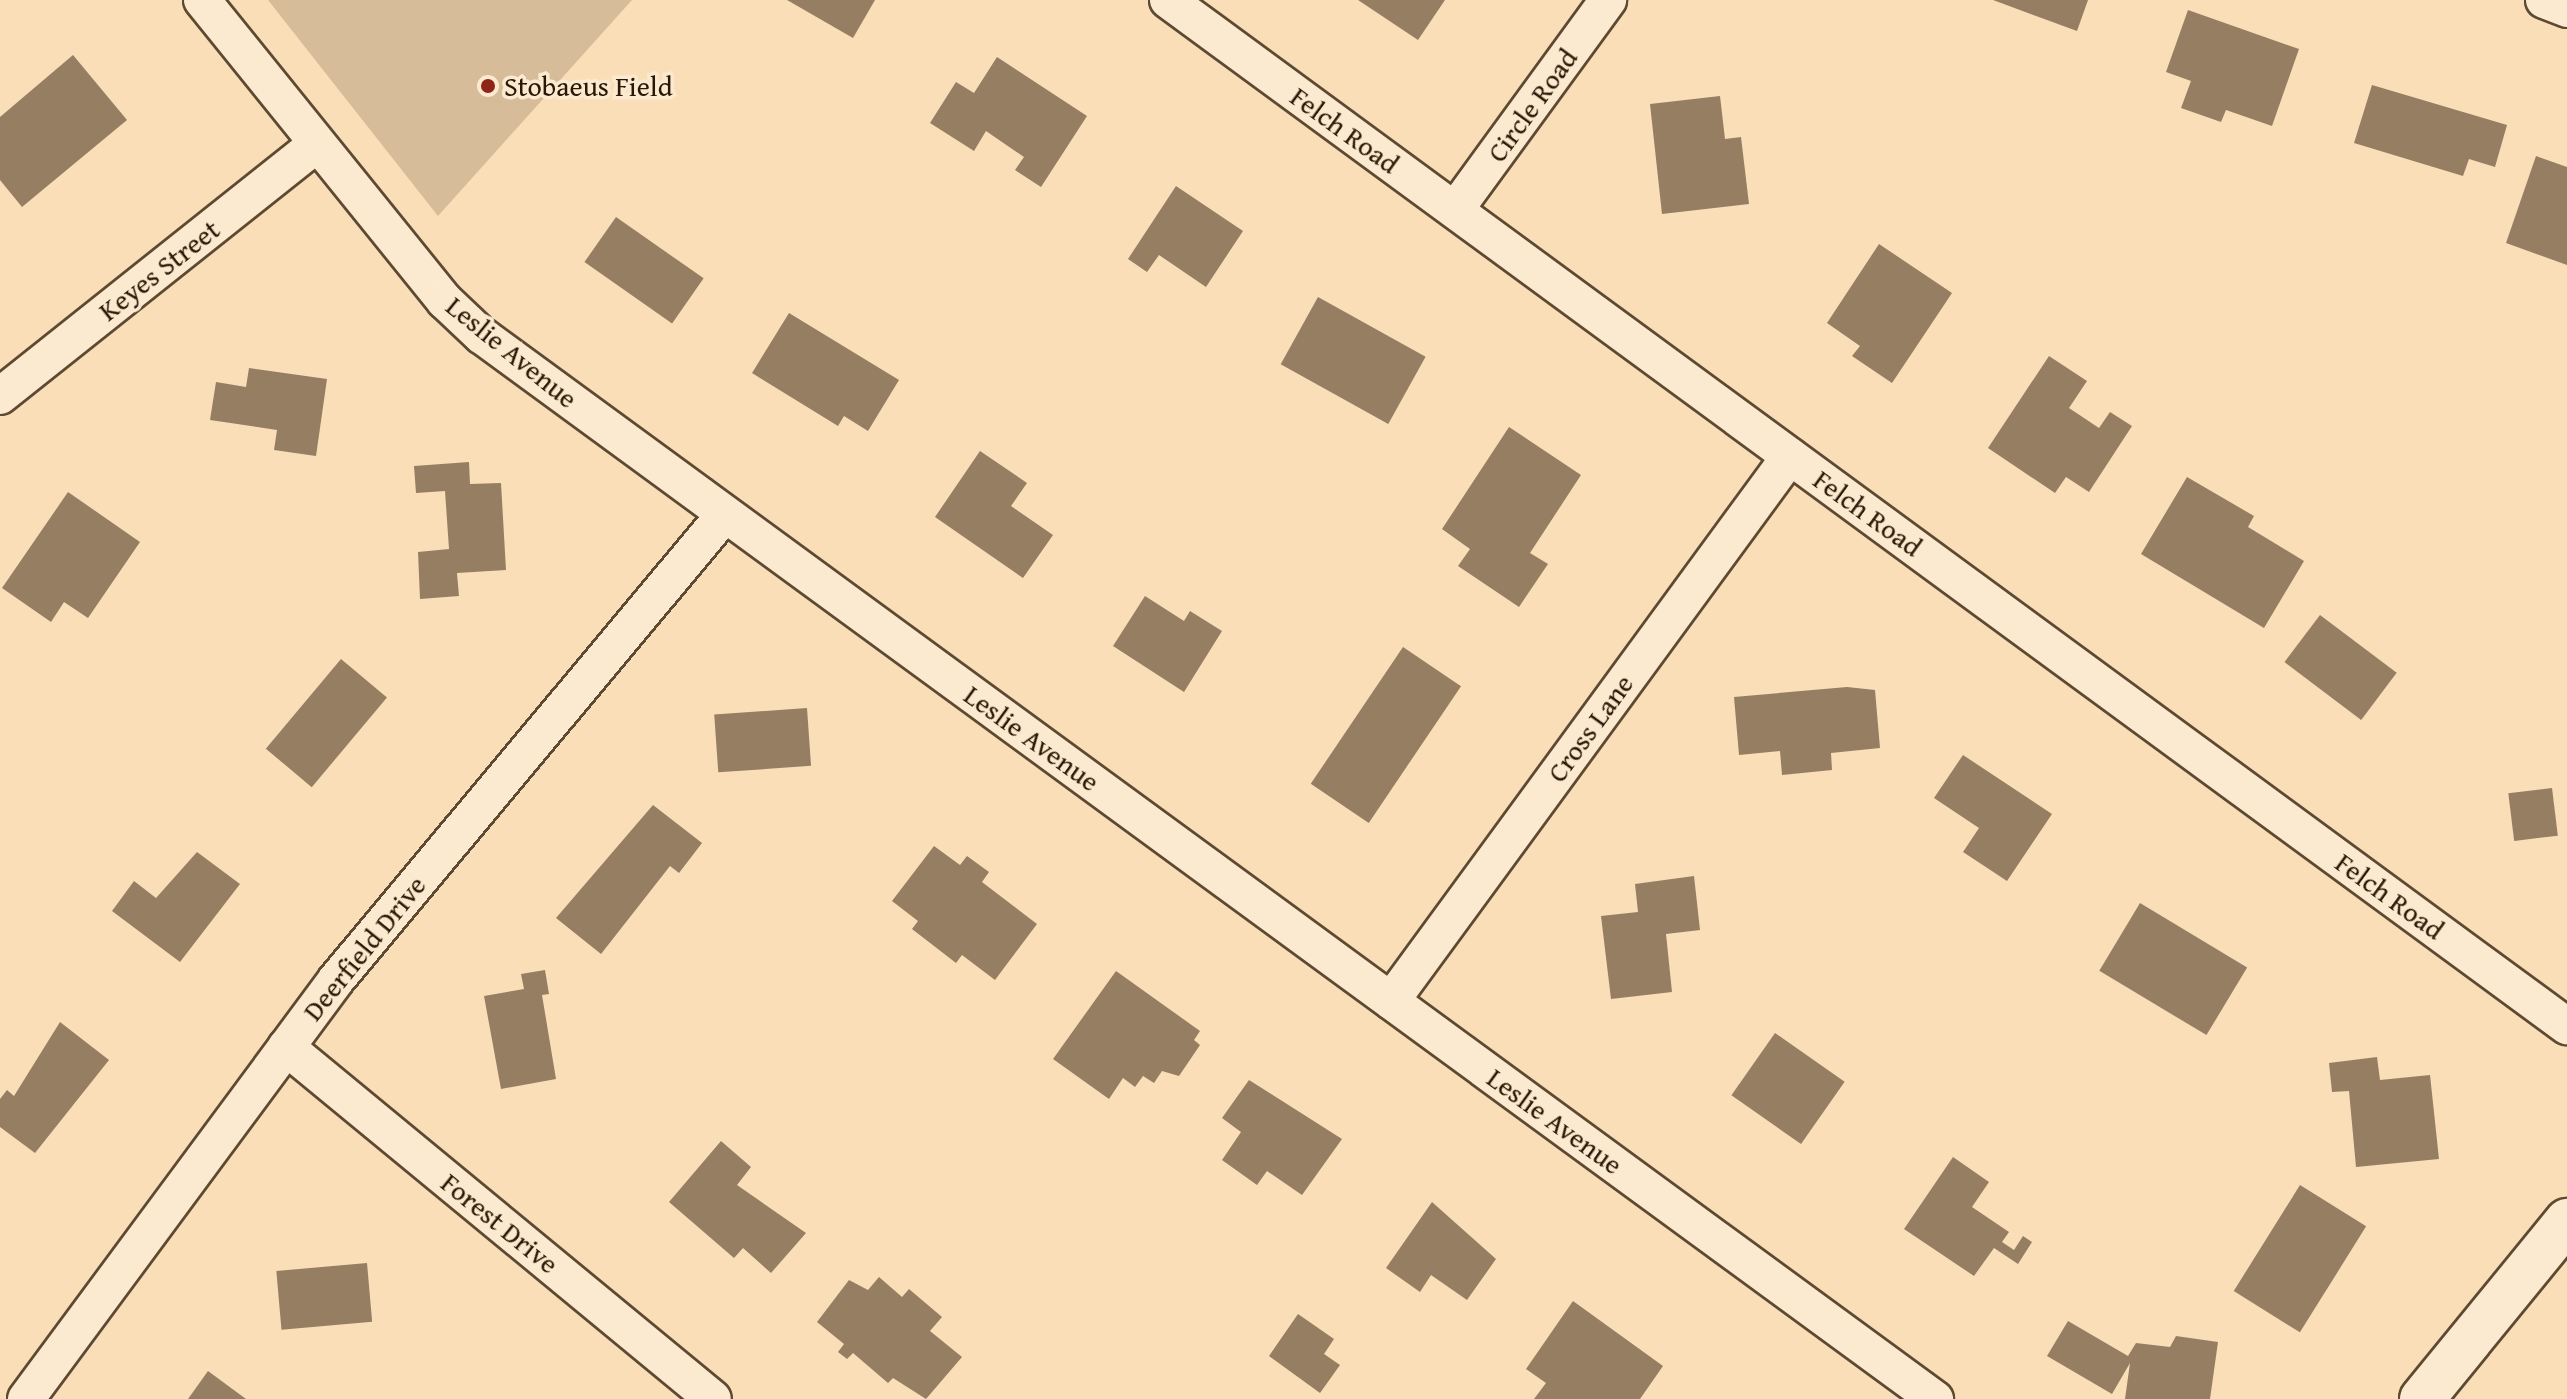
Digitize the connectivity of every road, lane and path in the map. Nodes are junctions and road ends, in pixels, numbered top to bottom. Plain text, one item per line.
1 (202, 0) edge
2 (1168, 0) edge
3 (1608, 0) edge
4 (2544, 0) edge
5 (2567, 9) edge
6 (317, 144) junction
7 (1455, 210) junction
8 (0, 396) edge
9 (1790, 456) junction
10 (725, 514) junction
11 (1391, 1001) junction
12 (2567, 1026) edge
13 (286, 1047) junction
14 (2567, 1221) edge
15 (26, 1399) edge
16 (713, 1399) edge
17 (1935, 1399) edge
18 (2422, 1399) edge

1 - 6 street, Leslie Avenue
2 - 7 street, Felch Road
3 - 7 street, Circle Road
4 - 5 street
6 - 8 street, Keyes Street
6 - 10 street, Leslie Avenue
7 - 9 street, Felch Road
9 - 11 street, Cross Lane
9 - 12 street, Felch Road
10 - 11 street, Leslie Avenue
10 - 13 street, Deerfield Drive
11 - 17 street, Leslie Avenue
13 - 15 street, Deerfield Drive
13 - 16 street, Forest Drive
14 - 18 street

